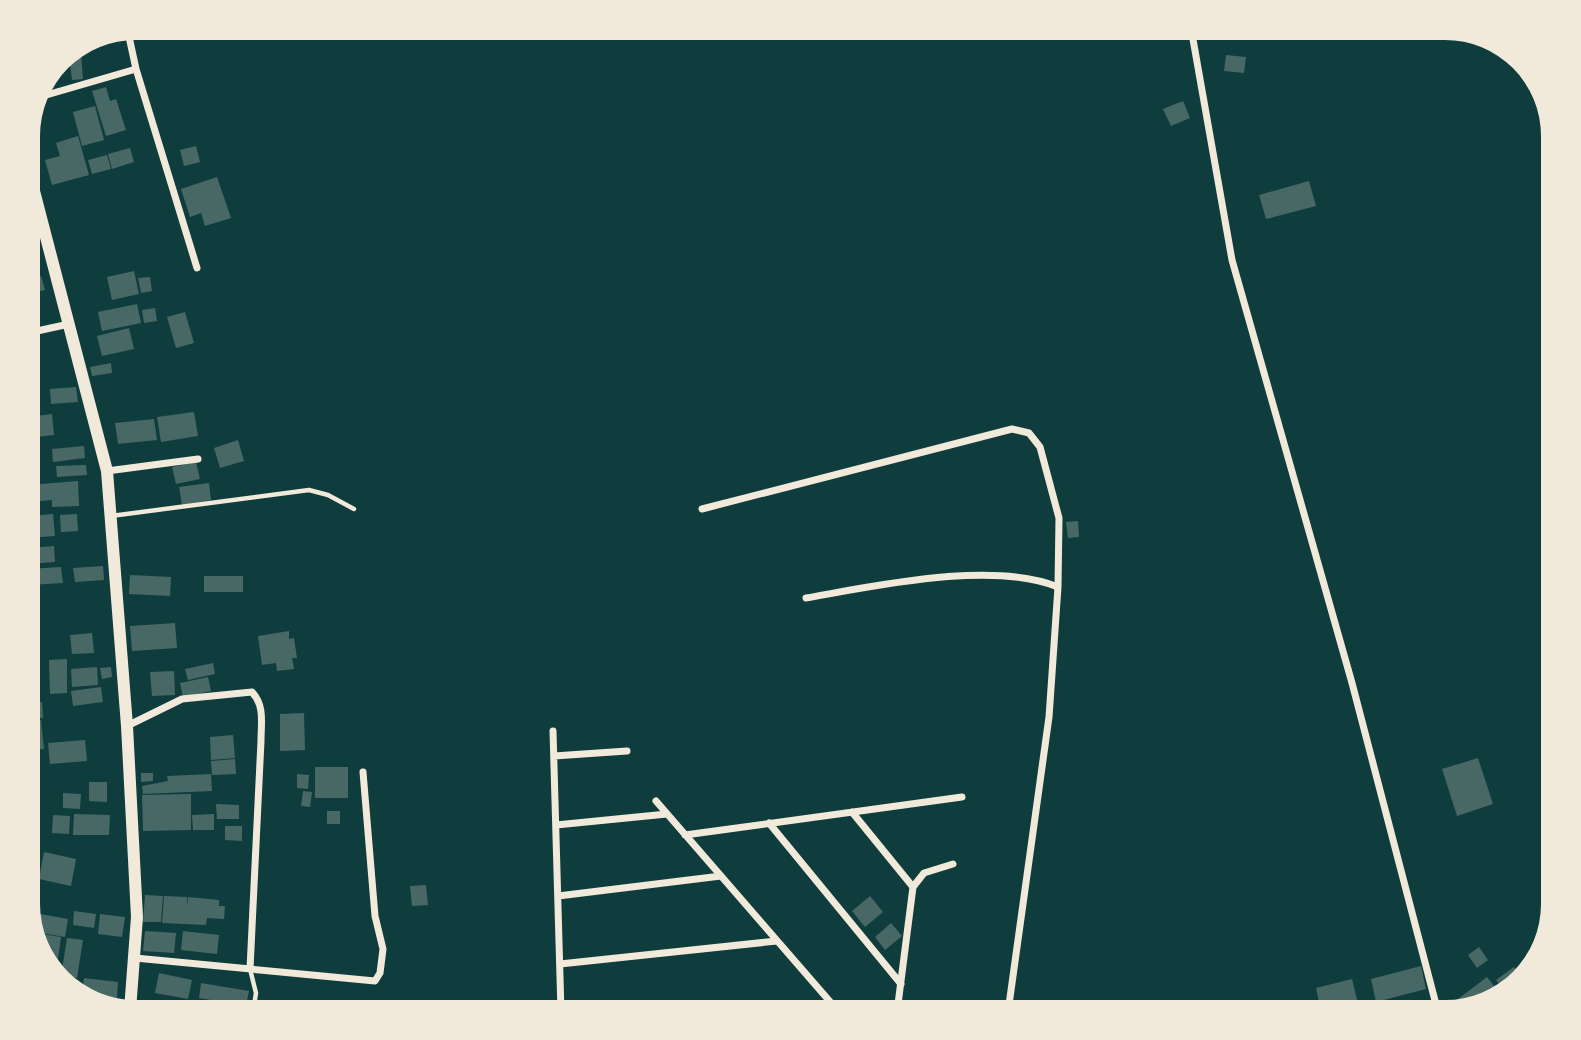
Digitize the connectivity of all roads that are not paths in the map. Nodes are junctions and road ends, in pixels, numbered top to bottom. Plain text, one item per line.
1 (1193, 40) edge
2 (130, 41) edge
3 (136, 69) junction
4 (50, 94) edge
5 (40, 214) edge
6 (197, 268) dead end
7 (69, 324) junction
8 (40, 330) edge
9 (198, 459) dead end
10 (107, 471) junction
11 (354, 509) dead end
12 (702, 509) dead end
13 (110, 516) junction
14 (1058, 587) junction
15 (806, 598) dead end
16 (127, 726) junction
17 (553, 731) dead end
18 (626, 751) dead end
19 (554, 756) junction
20 (363, 772) dead end
21 (962, 797) dead end
22 (656, 801) dead end
23 (852, 812) junction
24 (667, 814) junction
25 (769, 823) junction
26 (556, 825) junction
27 (685, 835) junction
28 (953, 864) dead end
29 (721, 876) junction
30 (914, 887) junction
31 (558, 896) junction
32 (777, 941) junction
33 (135, 958) junction
34 (560, 964) junction
35 (250, 969) junction
36 (901, 984) junction
37 (131, 1000) edge
38 (255, 1000) edge
39 (561, 1000) edge
40 (828, 1000) edge
41 (899, 1000) edge
42 (1010, 1000) edge
43 (1435, 1000) edge

1 - 43 street
2 - 3 street
3 - 4 street
3 - 6 street
5 - 7 street
7 - 8 street
7 - 10 street
9 - 10 street
10 - 13 street
11 - 13 lane
12 - 14 street
13 - 16 street
14 - 15 street
14 - 42 street
16 - 33 street
16 - 35 street
17 - 19 street
18 - 19 street
19 - 26 street
20 - 35 street
21 - 23 street
22 - 24 street
23 - 25 street
23 - 30 street
24 - 26 street
24 - 27 street
25 - 27 street
25 - 36 street
26 - 31 street
27 - 29 street
28 - 30 street
29 - 31 street
29 - 32 street
30 - 36 street
31 - 34 street
32 - 34 street
32 - 40 street
33 - 35 street
33 - 37 street
34 - 39 street
35 - 38 lane
36 - 41 street

